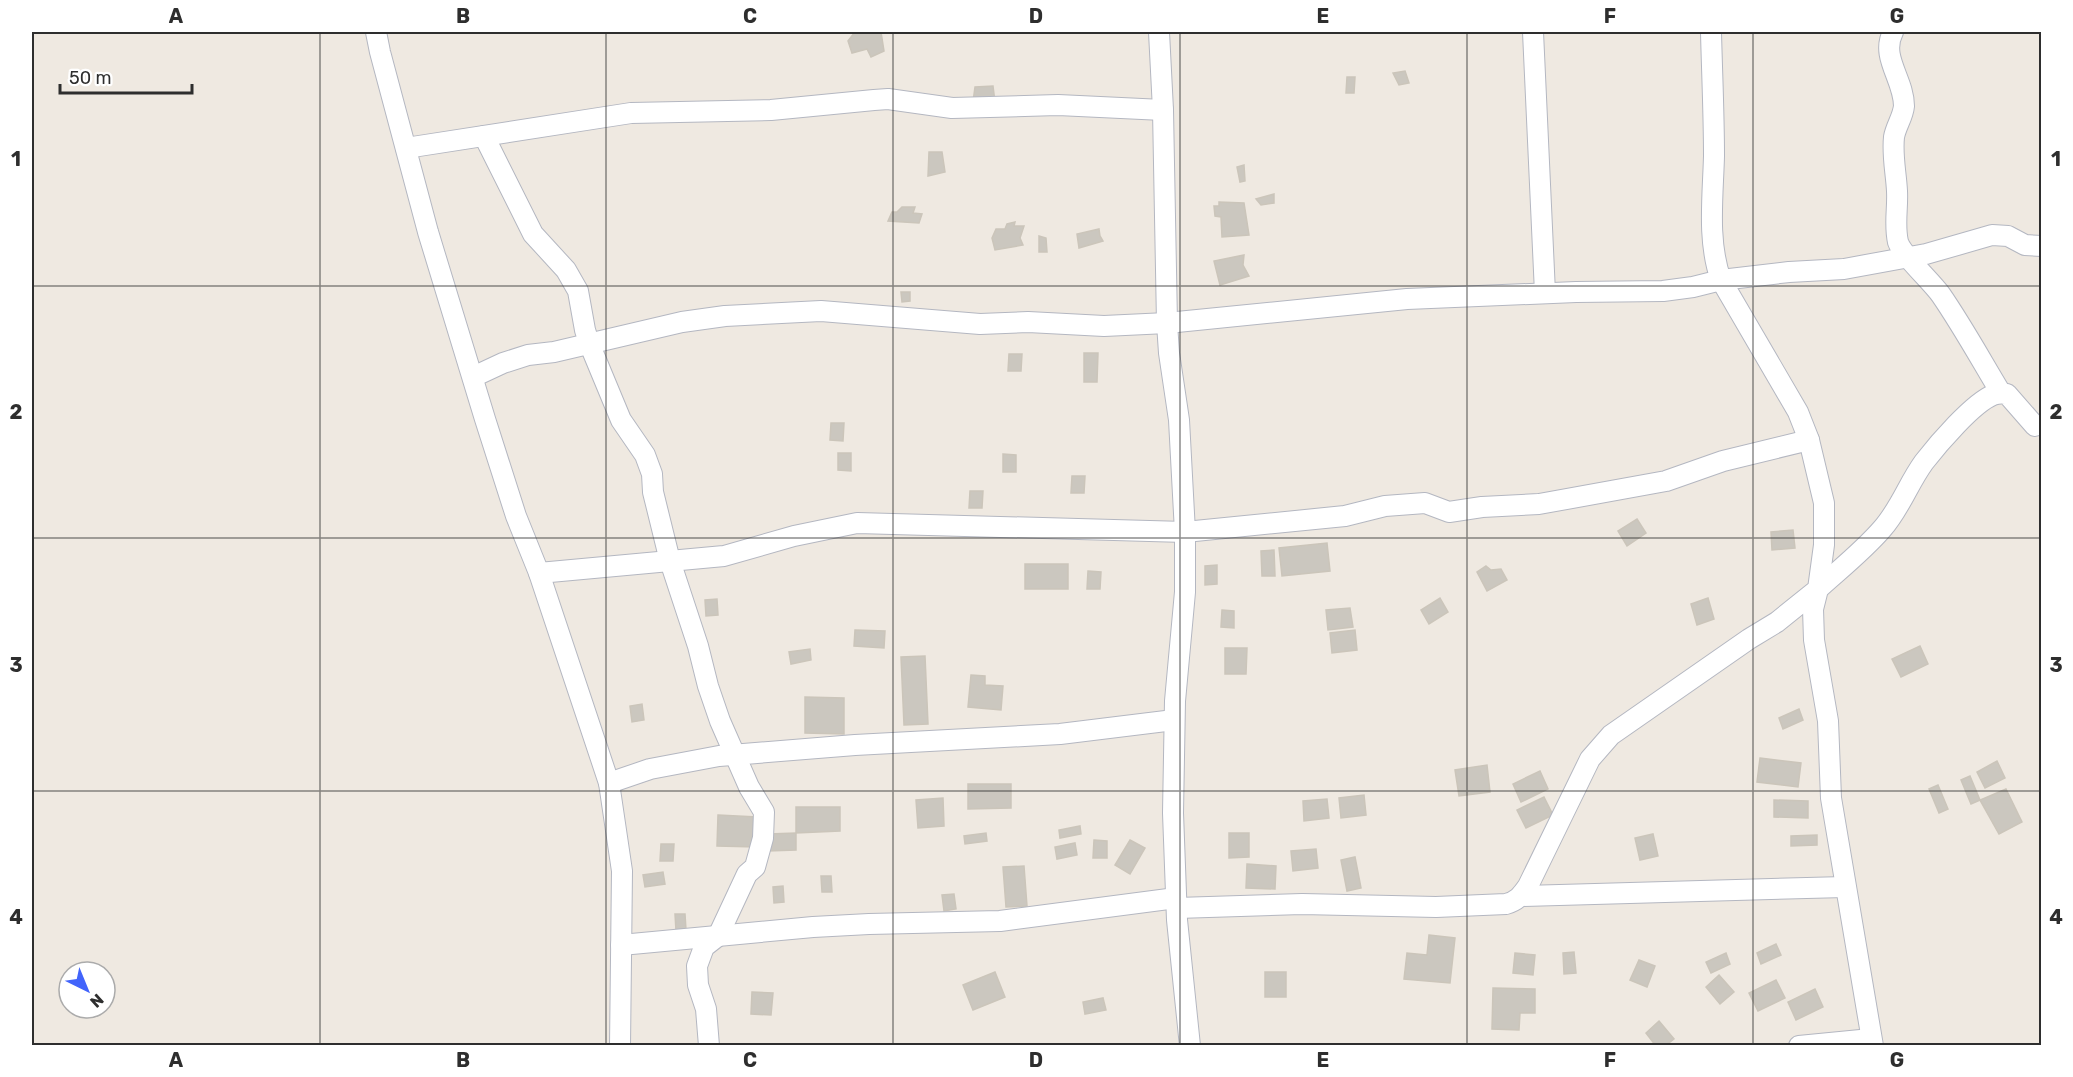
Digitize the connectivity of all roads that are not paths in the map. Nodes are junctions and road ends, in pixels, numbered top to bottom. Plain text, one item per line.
1 (376, 32) edge
2 (1159, 32) edge
3 (1533, 32) edge
4 (1711, 32) edge
5 (1893, 32) edge
6 (1162, 110) junction
7 (484, 136) junction
8 (406, 148) junction
9 (2042, 246) edge
10 (1910, 258) junction
11 (1721, 279) junction
12 (1545, 293) junction
13 (1167, 323) junction
14 (589, 343) junction
15 (473, 377) junction
16 (2001, 393) junction
17 (2039, 422) edge
18 (1809, 440) junction
19 (1185, 532) junction
20 (669, 561) junction
21 (539, 573) junction
22 (1818, 589) junction
23 (1174, 720) junction
24 (736, 754) junction
25 (609, 783) junction
26 (1845, 887) junction
27 (1521, 896) junction
28 (1176, 903) junction
29 (718, 936) junction
30 (621, 945) junction
31 (1872, 1042) edge
32 (620, 1046) edge
33 (709, 1046) edge
34 (1190, 1046) edge
35 (1799, 1046) edge

1 - 8 street
2 - 6 street
3 - 12 street
4 - 11 street
5 - 10 street
6 - 7 street
6 - 13 street
7 - 8 street
7 - 14 street
8 - 15 street
9 - 10 street
10 - 11 street
10 - 16 street
11 - 12 street
11 - 18 street
12 - 13 street
13 - 14 street
13 - 19 street
14 - 15 street
14 - 20 street
15 - 21 street
16 - 17 street
16 - 22 street
18 - 19 street
18 - 22 street
19 - 20 street
19 - 23 street
20 - 21 street
20 - 24 street
21 - 25 street
22 - 26 street
22 - 27 street
23 - 24 street
23 - 28 street
24 - 25 street
24 - 29 street
25 - 30 street
26 - 27 street
26 - 31 street
27 - 28 street
28 - 29 street
28 - 34 street
29 - 30 street
29 - 33 street
30 - 32 street
31 - 35 street

